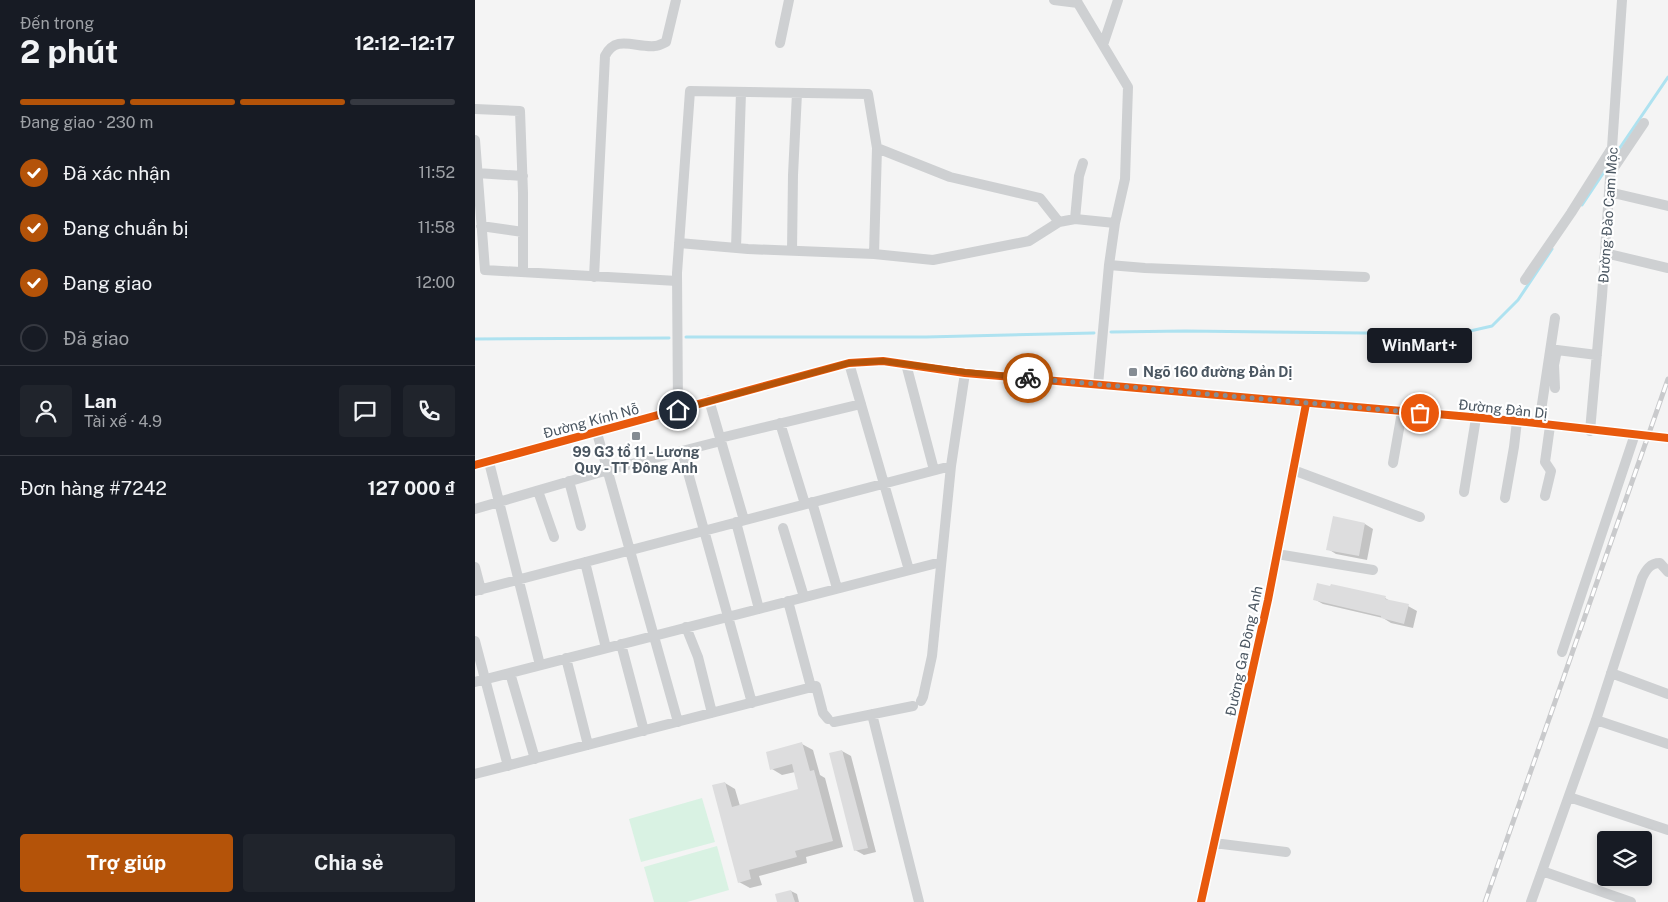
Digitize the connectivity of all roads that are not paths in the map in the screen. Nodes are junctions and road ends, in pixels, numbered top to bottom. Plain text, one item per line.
1 (676, 0) edge
2 (789, 0) edge
3 (1053, 0) edge
4 (1118, 0) edge
5 (1622, 0) edge
6 (1077, 2) edge
7 (780, 43) dead end
8 (1103, 45) junction
9 (741, 92) junction
10 (797, 93) junction
11 (475, 108) edge
12 (1644, 123) dead end
13 (475, 140) edge
14 (877, 148) junction
15 (1612, 149) junction
16 (1083, 163) dead end
17 (1611, 169) junction
18 (477, 173) junction
19 (523, 176) junction
20 (1609, 192) junction
21 (1668, 206) edge
22 (1075, 219) junction
23 (1059, 222) junction
24 (1115, 223) junction
25 (481, 226) junction
26 (523, 232) junction
27 (679, 243) junction
28 (736, 248) junction
29 (793, 251) junction
30 (1605, 253) junction
31 (874, 254) junction
32 (1109, 265) junction
33 (1667, 268) dead end
34 (523, 272) junction
35 (593, 277) junction
36 (1365, 277) dead end
37 (1525, 280) dead end
38 (677, 281) junction
39 (1555, 318) dead end
40 (1597, 355) junction
41 (849, 363) junction
42 (906, 364) junction
43 (965, 372) junction
44 (1098, 385) junction
45 (1555, 388) dead end
46 (709, 400) junction
47 (861, 404) junction
48 (1306, 404) junction
49 (678, 410) junction
50 (1402, 412) junction
51 (1476, 418) junction
52 (1517, 421) junction
53 (781, 423) junction
54 (1539, 424) junction
55 (1550, 426) junction
56 (1589, 431) junction
57 (597, 433) junction
58 (1635, 434) junction
59 (1668, 438) edge
60 (720, 439) junction
61 (682, 451) junction
62 (489, 462) junction
63 (1393, 464) dead end
64 (475, 465) edge
65 (951, 466) junction
66 (608, 470) junction
67 (934, 470) junction
68 (1293, 470) junction
69 (569, 482) junction
70 (884, 484) junction
71 (538, 491) junction
72 (1464, 492) dead end
73 (1545, 496) dead end
74 (1505, 498) dead end
75 (499, 502) junction
76 (808, 503) junction
77 (475, 509) edge
78 (1420, 517) dead end
79 (740, 521) junction
80 (581, 526) dead end
81 (783, 528) dead end
82 (705, 531) junction
83 (554, 536) dead end
84 (630, 550) junction
85 (1277, 554) junction
86 (585, 562) junction
87 (941, 562) junction
88 (475, 568) edge
89 (909, 570) junction
90 (1373, 570) dead end
91 (1668, 572) edge
92 (519, 580) junction
93 (837, 588) junction
94 (478, 590) edge
95 (804, 597) junction
96 (788, 601) junction
97 (759, 608) junction
98 (728, 616) junction
99 (686, 627) junction
100 (654, 635) junction
101 (475, 641) edge
102 (621, 644) junction
103 (605, 648) junction
104 (1562, 652) dead end
105 (566, 658) junction
106 (539, 665) junction
107 (510, 673) junction
108 (1611, 673) junction
109 (480, 681) edge
110 (811, 687) junction
111 (1668, 694) edge
112 (752, 703) junction
113 (712, 713) junction
114 (872, 714) junction
115 (1596, 720) junction
116 (678, 722) junction
117 (644, 731) junction
118 (1668, 744) edge
119 (588, 745) junction
120 (535, 759) junction
121 (508, 766) junction
122 (475, 774) edge
123 (1569, 797) junction
124 (1668, 830) edge
125 (1214, 844) junction
126 (1286, 852) dead end
127 (1542, 871) junction
128 (919, 902) edge
129 (1201, 902) edge
130 (1531, 902) edge
131 (1631, 902) edge

1 - 35 street
2 - 7 street
3 - 6 street
4 - 8 street
5 - 15 street, Đường Đào Cam Mộc
6 - 8 street
8 - 24 street
9 - 10 street
9 - 27 street
9 - 28 street
10 - 14 street
10 - 29 street
11 - 19 street
12 - 17 street
13 - 18 street
14 - 23 street
14 - 31 street
15 - 17 street, Đường Đào Cam Mộc
15 - 37 street
16 - 22 street
17 - 20 street, Đường Đào Cam Mộc
18 - 19 street
18 - 25 street
19 - 26 street
20 - 21 street
20 - 30 street, Đường Đào Cam Mộc
22 - 23 street
22 - 24 street
23 - 31 street
24 - 32 street
25 - 26 street
25 - 34 street
26 - 34 street
27 - 28 street
27 - 38 street
28 - 29 street
29 - 31 street
30 - 33 street
30 - 40 street, Đường Đào Cam Mộc
32 - 36 street
32 - 44 street
34 - 35 street
35 - 38 street
38 - 49 street
39 - 54 street
40 - 45 street
40 - 56 street, Đường Đào Cam Mộc
41 - 42 street, Đường Kính Nỗ
41 - 46 street, Đường Kính Nỗ
41 - 47 street
42 - 43 street, Đường Kính Nỗ
42 - 67 street
43 - 44 street, Đường Kính Nỗ
43 - 65 street
44 - 48 street, Đường Kính Nỗ
46 - 49 street, Đường Kính Nỗ
46 - 60 street
47 - 53 street
47 - 70 street
48 - 50 street, Đường Đản Dị
48 - 68 street, Đường Ga Đông Anh
49 - 57 street, Đường Kính Nỗ
50 - 51 street, Đường Đản Dị
50 - 63 street
51 - 52 street, Đường Đản Dị
51 - 72 street
52 - 54 street, Đường Đản Dị
52 - 74 street
53 - 60 street
53 - 76 street
54 - 55 street, Đường Đản Dị
55 - 56 street, Đường Đản Dị
55 - 73 street
56 - 58 street, Đường Đản Dị
57 - 62 street, Đường Kính Nỗ
57 - 66 street
58 - 59 street, Đường Đản Dị
58 - 104 street
60 - 61 street
60 - 79 street
61 - 66 street
61 - 82 street
62 - 64 street, Đường Kính Nỗ
62 - 75 street
65 - 67 street
65 - 87 street
66 - 69 street
66 - 84 street
67 - 70 street
68 - 78 street
68 - 85 street, Đường Ga Đông Anh
69 - 71 street
69 - 80 street
70 - 76 street
70 - 89 street
71 - 75 street
71 - 83 street
75 - 77 street
75 - 92 street
76 - 79 street
76 - 93 street
79 - 82 street
79 - 97 street
81 - 95 street
82 - 84 street
82 - 98 street
84 - 86 street
84 - 100 street
85 - 90 street
85 - 125 street, Đường Ga Đông Anh
86 - 92 street
86 - 103 street
87 - 89 street
87 - 114 street
88 - 94 street
89 - 93 street
91 - 108 street
92 - 94 street
92 - 106 street
93 - 95 street
95 - 96 street
96 - 97 street
96 - 110 street
97 - 98 street
98 - 99 street
98 - 112 street
99 - 100 street
99 - 113 street
100 - 102 street
100 - 116 street
101 - 109 street
102 - 103 street
102 - 117 street
103 - 105 street
105 - 106 street
105 - 119 street
106 - 107 street
107 - 109 street
107 - 120 street
108 - 111 street
108 - 115 street
109 - 121 street
110 - 112 street
110 - 114 street
112 - 113 street
113 - 116 street
114 - 128 street
115 - 118 street
115 - 123 street
116 - 117 street
117 - 119 street
119 - 120 street
120 - 121 street
121 - 122 street
123 - 124 street
123 - 127 street
125 - 126 street
125 - 129 street, Đường Ga Đông Anh
127 - 130 street
127 - 131 street

